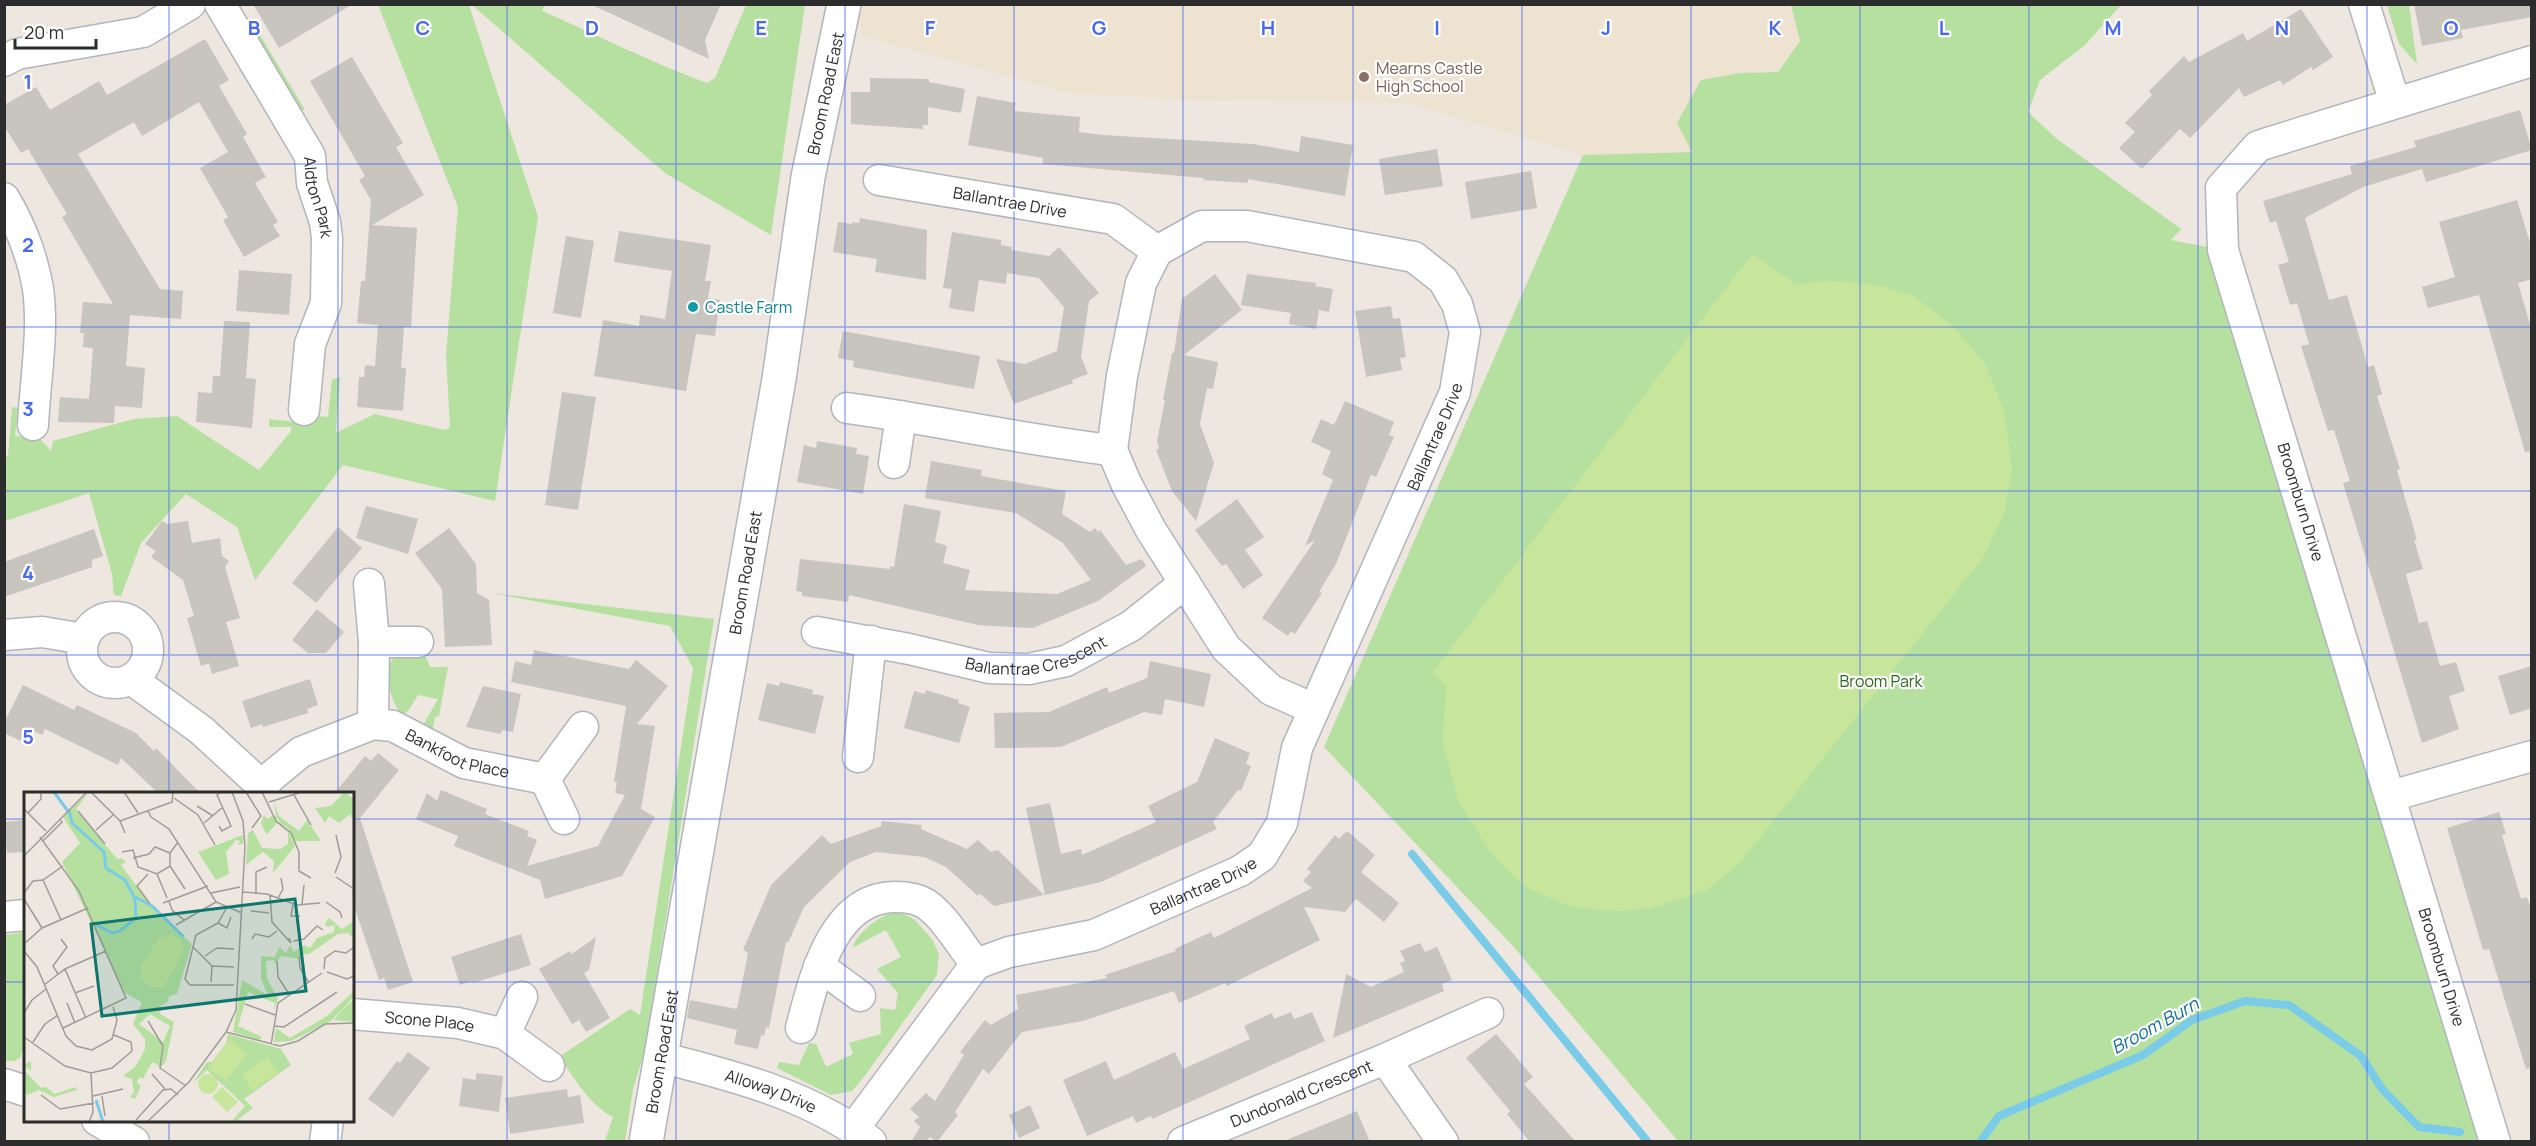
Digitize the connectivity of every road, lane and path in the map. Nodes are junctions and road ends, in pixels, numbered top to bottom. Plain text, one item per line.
1 (190, 4) edge
2 (220, 4) edge
3 (844, 4) edge
4 (2364, 4) edge
5 (4, 61) edge
6 (2532, 62) edge
7 (2395, 103) junction
8 (879, 180) dead end
9 (4, 198) edge
10 (1157, 251) junction
11 (847, 408) dead end
12 (304, 410) dead end
13 (901, 416) junction
14 (33, 424) dead end
15 (1112, 450) junction
16 (894, 463) dead end
17 (1185, 583) junction
18 (369, 584) dead end
19 (818, 632) dead end
20 (4, 635) edge
21 (84, 639) junction
22 (871, 641) junction
23 (374, 642) junction
24 (418, 642) dead end
25 (131, 679) junction
26 (1314, 709) junction
27 (373, 724) junction
28 (583, 727) dead end
29 (2532, 756) edge
30 (858, 757) dead end
31 (544, 779) junction
32 (263, 789) edge
33 (2391, 796) junction
34 (564, 819) dead end
35 (24, 915) edge
36 (4, 917) edge
37 (976, 964) junction
38 (819, 966) junction
39 (860, 996) dead end
40 (522, 997) dead end
41 (1488, 1013) dead end
42 (354, 1014) edge
43 (801, 1028) dead end
44 (505, 1034) junction
45 (660, 1057) junction
46 (1385, 1059) junction
47 (549, 1066) dead end
48 (4, 1084) edge
49 (24, 1090) edge
50 (100, 1122) edge
51 (328, 1122) edge
52 (863, 1135) edge
53 (134, 1142) edge
54 (325, 1142) edge
55 (646, 1142) edge
56 (1183, 1142) edge
57 (1443, 1142) edge
58 (2494, 1142) edge

1 - 5 street
2 - 12 street, Aldton Park
3 - 45 street, Broom Road East
4 - 7 street
6 - 7 street, Broomburn Drive
7 - 33 street, Broomburn Drive
8 - 10 street, Ballantrae Drive
9 - 14 street
10 - 15 street
10 - 26 street, Ballantrae Drive
11 - 13 street
13 - 15 street
13 - 16 street
15 - 17 street
17 - 22 street, Ballantrae Crescent
17 - 26 street
18 - 23 street
19 - 22 street, Ballantrae Crescent
20 - 21 street
21 - 25 street
21 - 25 street
22 - 30 street
23 - 24 street
23 - 27 street
25 - 32 street
26 - 37 street, Ballantrae Drive
27 - 31 street, Bankfoot Place
27 - 32 street
28 - 31 street
29 - 33 street
31 - 34 street
33 - 58 street, Broomburn Drive
35 - 36 street
37 - 38 street
37 - 52 street
38 - 39 street
38 - 43 street
40 - 44 street
41 - 46 street, Dundonald Crescent
42 - 44 street, Scone Place
44 - 47 street, Scone Place
45 - 52 street, Alloway Drive
45 - 55 street, Broom Road East
46 - 56 street, Dundonald Crescent
46 - 57 street, Dundonald Crescent
48 - 49 street
50 - 53 street
51 - 54 street

